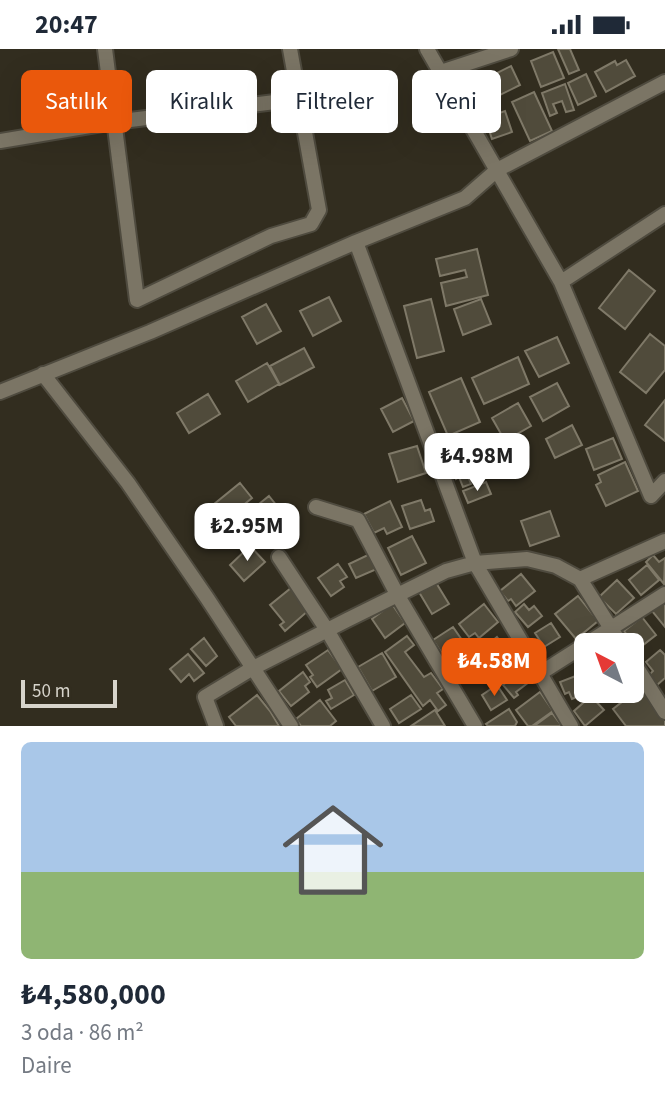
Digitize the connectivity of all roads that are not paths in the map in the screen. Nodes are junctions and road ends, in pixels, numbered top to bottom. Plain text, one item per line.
1 (105, 49) edge
2 (290, 49) edge
3 (427, 49) edge
4 (511, 49) edge
5 (108, 70) edge
6 (294, 70) edge
7 (440, 70) edge
8 (447, 70) edge
9 (665, 82) edge
10 (271, 102) edge
11 (132, 120) edge
12 (48, 133) edge
13 (115, 133) edge
14 (305, 133) edge
15 (476, 133) edge
16 (0, 141) edge
17 (497, 170) junction
18 (665, 214) edge
19 (356, 242) junction
20 (561, 282) junction
21 (43, 374) junction
22 (0, 392) edge
23 (665, 481) edge
24 (316, 507) dead end
25 (665, 541) edge
26 (279, 557) dead end
27 (475, 563) junction
28 (580, 579) junction
29 (665, 594) edge
30 (398, 596) junction
31 (612, 629) junction
32 (327, 630) junction
33 (614, 633) edge
34 (253, 668) junction
35 (539, 674) junction
36 (644, 679) edge
37 (665, 712) edge
38 (216, 726) edge
39 (291, 726) edge
40 (383, 726) edge
41 (475, 726) edge
42 (571, 726) edge

1 - 5 street
2 - 6 street
3 - 7 street
4 - 8 street
9 - 17 street
10 - 11 street
12 - 16 street
13 - 14 street
15 - 17 street
17 - 19 street
17 - 20 street
18 - 20 street
19 - 21 street
19 - 27 street
20 - 23 street
21 - 22 street
21 - 34 street
24 - 30 street
25 - 28 street
26 - 32 street
27 - 28 street
27 - 30 street
27 - 35 street
28 - 31 street
29 - 31 street
30 - 32 street
30 - 41 street
31 - 33 street
31 - 35 street
32 - 34 street
32 - 40 street
34 - 38 street
34 - 39 street
35 - 42 street
36 - 37 street

